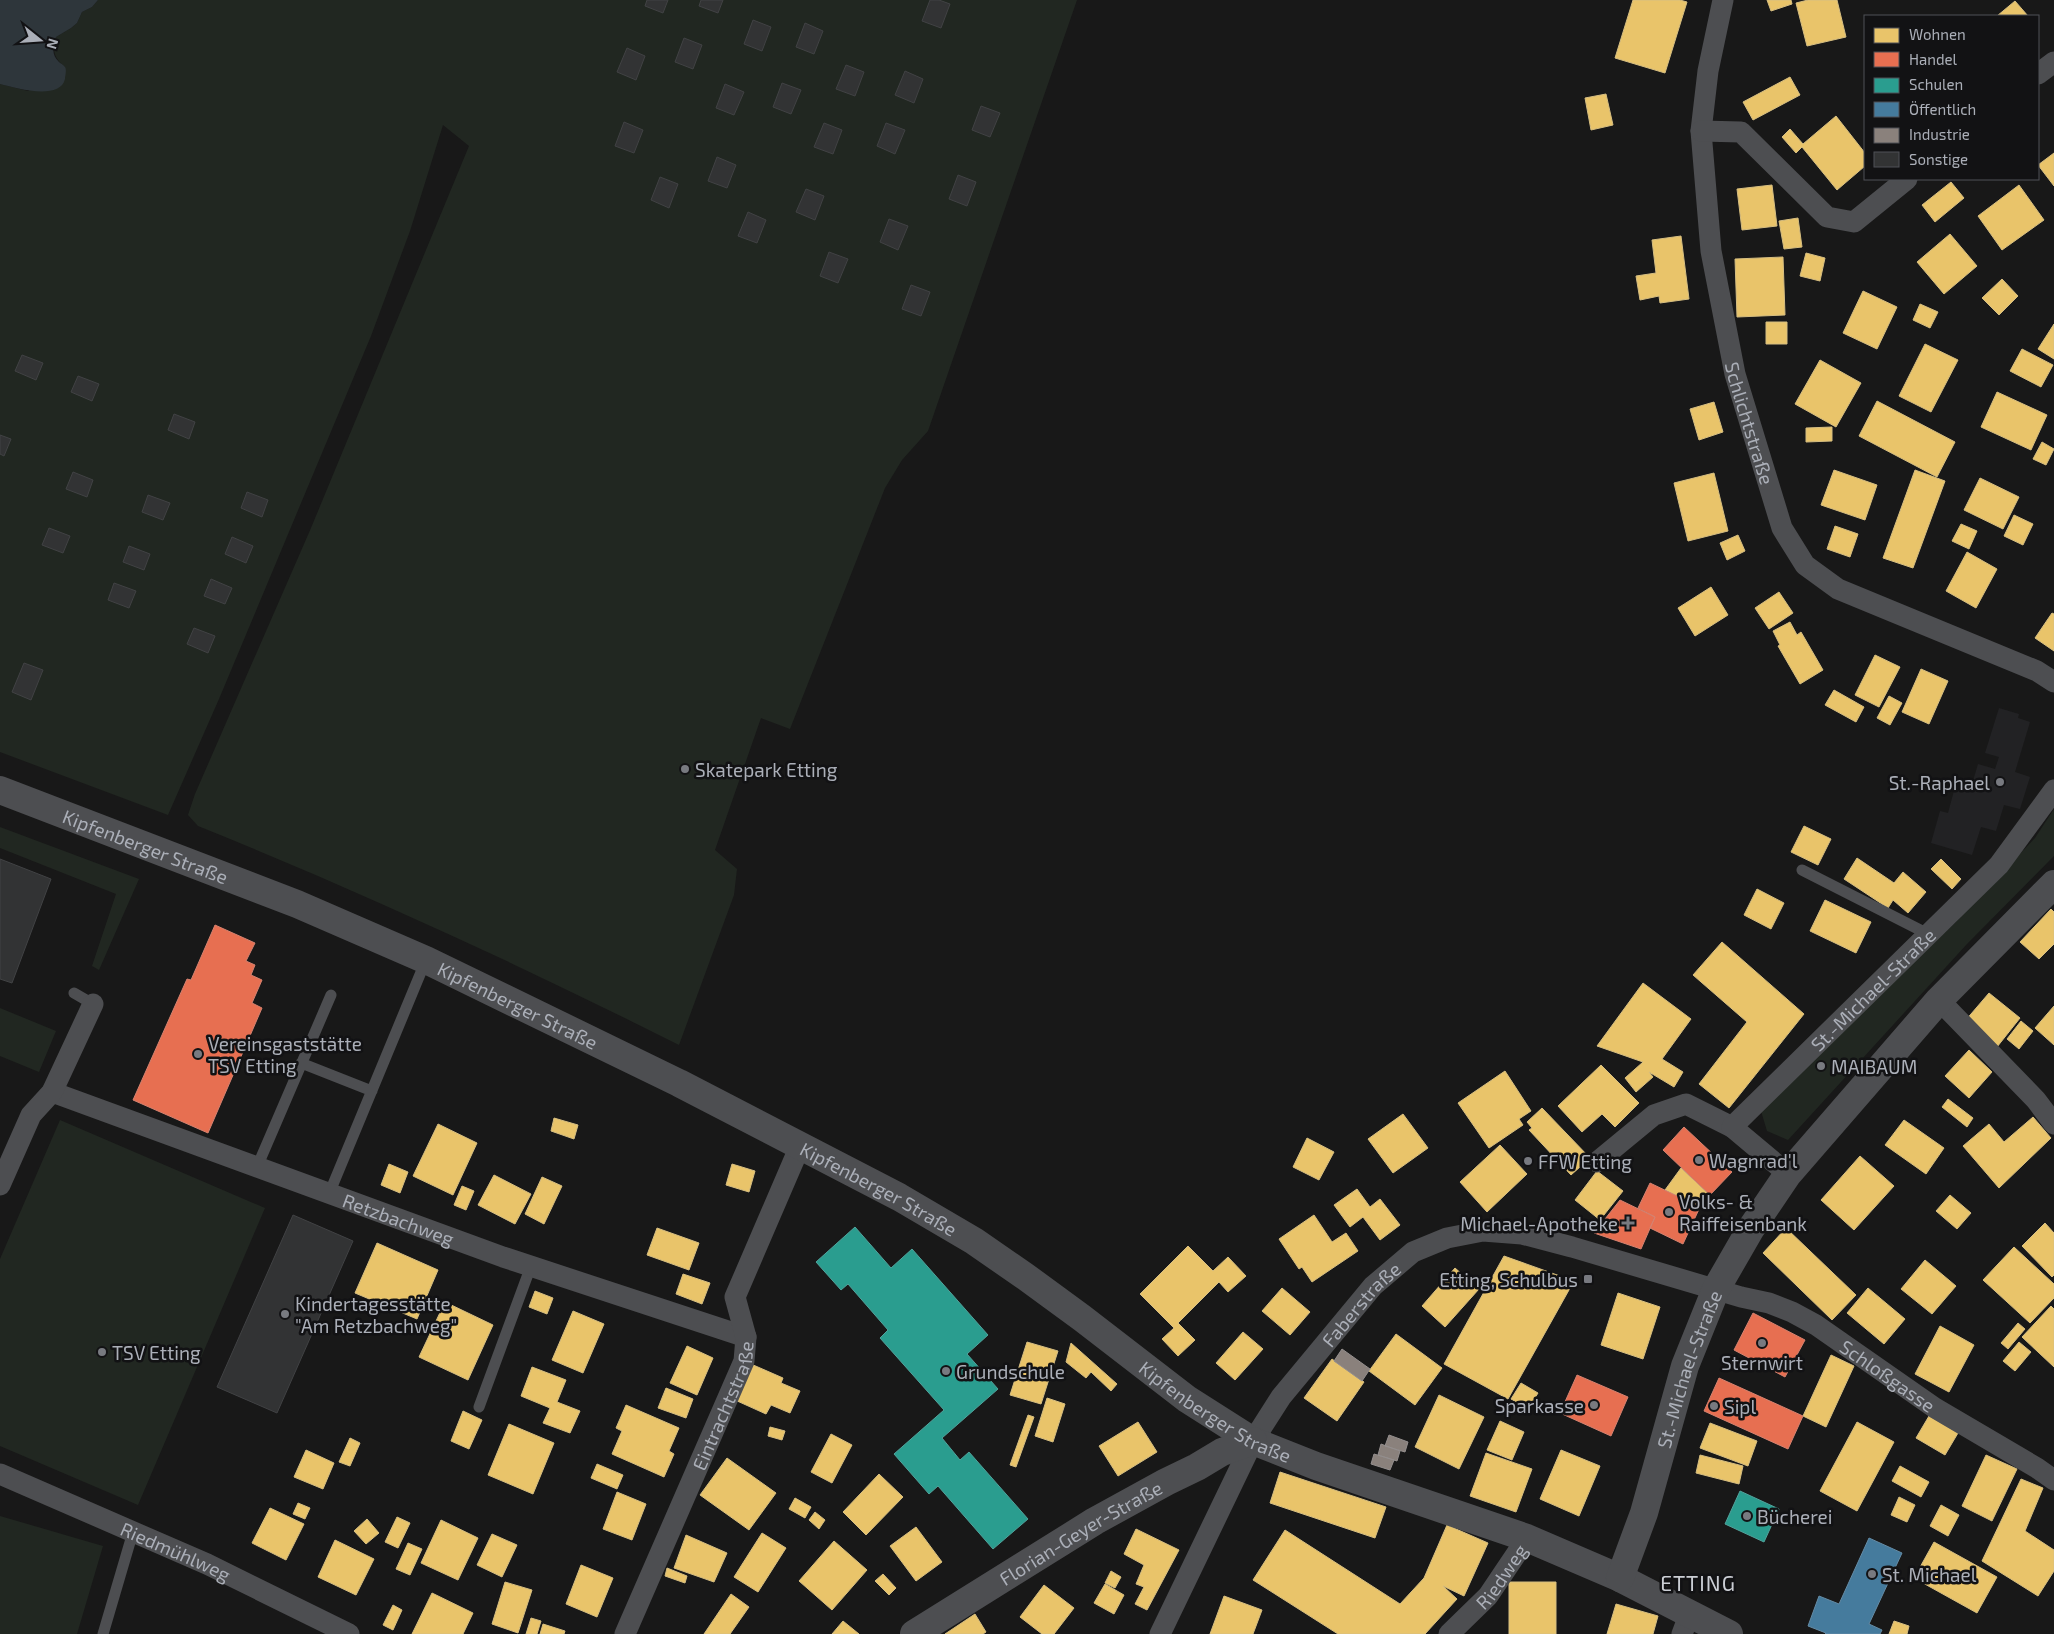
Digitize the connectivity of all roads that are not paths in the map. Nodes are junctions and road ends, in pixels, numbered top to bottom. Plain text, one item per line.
1 (1723, 0) edge
2 (2054, 62) edge
3 (2039, 73) edge
4 (1701, 132) junction
5 (1906, 180) edge
6 (2054, 682) edge
7 (0, 790) edge
8 (2054, 790) edge
9 (1802, 870) dead end
10 (2054, 884) edge
11 (1928, 934) junction
12 (426, 960) junction
13 (74, 993) dead end
14 (331, 995) dead end
15 (1939, 1000) junction
16 (93, 1004) joint
17 (302, 1063) junction
18 (372, 1091) junction
19 (52, 1092) junction
20 (2054, 1124) edge
21 (1732, 1127) junction
22 (800, 1146) junction
23 (1597, 1162) dead end
24 (257, 1168) junction
25 (1788, 1174) junction
26 (0, 1185) edge
27 (329, 1194) junction
28 (531, 1266) junction
29 (1716, 1289) junction
30 (746, 1337) junction
31 (479, 1407) dead end
32 (1253, 1441) junction
33 (0, 1474) edge
34 (2054, 1480) edge
35 (134, 1532) junction
36 (1527, 1538) junction
37 (1620, 1578) junction
38 (1686, 1624) edge
39 (102, 1634) edge
40 (349, 1634) edge
41 (625, 1634) edge
42 (914, 1634) edge
43 (1160, 1634) edge
44 (1449, 1634) edge
45 (1729, 1634) edge

1 - 4 street, Schlichtstraße
2 - 3 street
4 - 5 street
4 - 6 street, Schlichtstraße
7 - 12 street, Kipfenberger Straße
8 - 11 street, St.-Michael-Straße
9 - 11 lane
10 - 15 street, St.-Michael-Straße
11 - 21 street, St.-Michael-Straße
12 - 18 lane
12 - 22 street, Kipfenberger Straße
13 - 16 lane
14 - 17 lane
15 - 20 street
15 - 25 street, St.-Michael-Straße
16 - 19 street
17 - 18 lane
17 - 24 lane
18 - 27 lane
19 - 24 street, Retzbachweg
19 - 26 street
21 - 23 street
21 - 25 street
22 - 30 street, Eintrachtstraße
22 - 32 street, Kipfenberger Straße
24 - 27 street, Retzbachweg
25 - 29 street, St.-Michael-Straße
27 - 28 street, Retzbachweg
28 - 30 street, Retzbachweg
28 - 31 lane
29 - 32 street, Faberstraße
29 - 34 street, Schloßgasse
29 - 37 street, St.-Michael-Straße
30 - 41 street, Eintrachtstraße
32 - 36 street, Kipfenberger Straße
32 - 42 street, Florian-Geyer-Straße
32 - 43 street, Faberstraße
33 - 35 street, Riedmühlweg
35 - 39 lane
35 - 40 street, Riedmühlweg
36 - 37 street, Kipfenberger Straße
36 - 44 street, Riedweg
37 - 38 street, Kipfenberger Straße
38 - 45 street, Kipfenberger Straße

